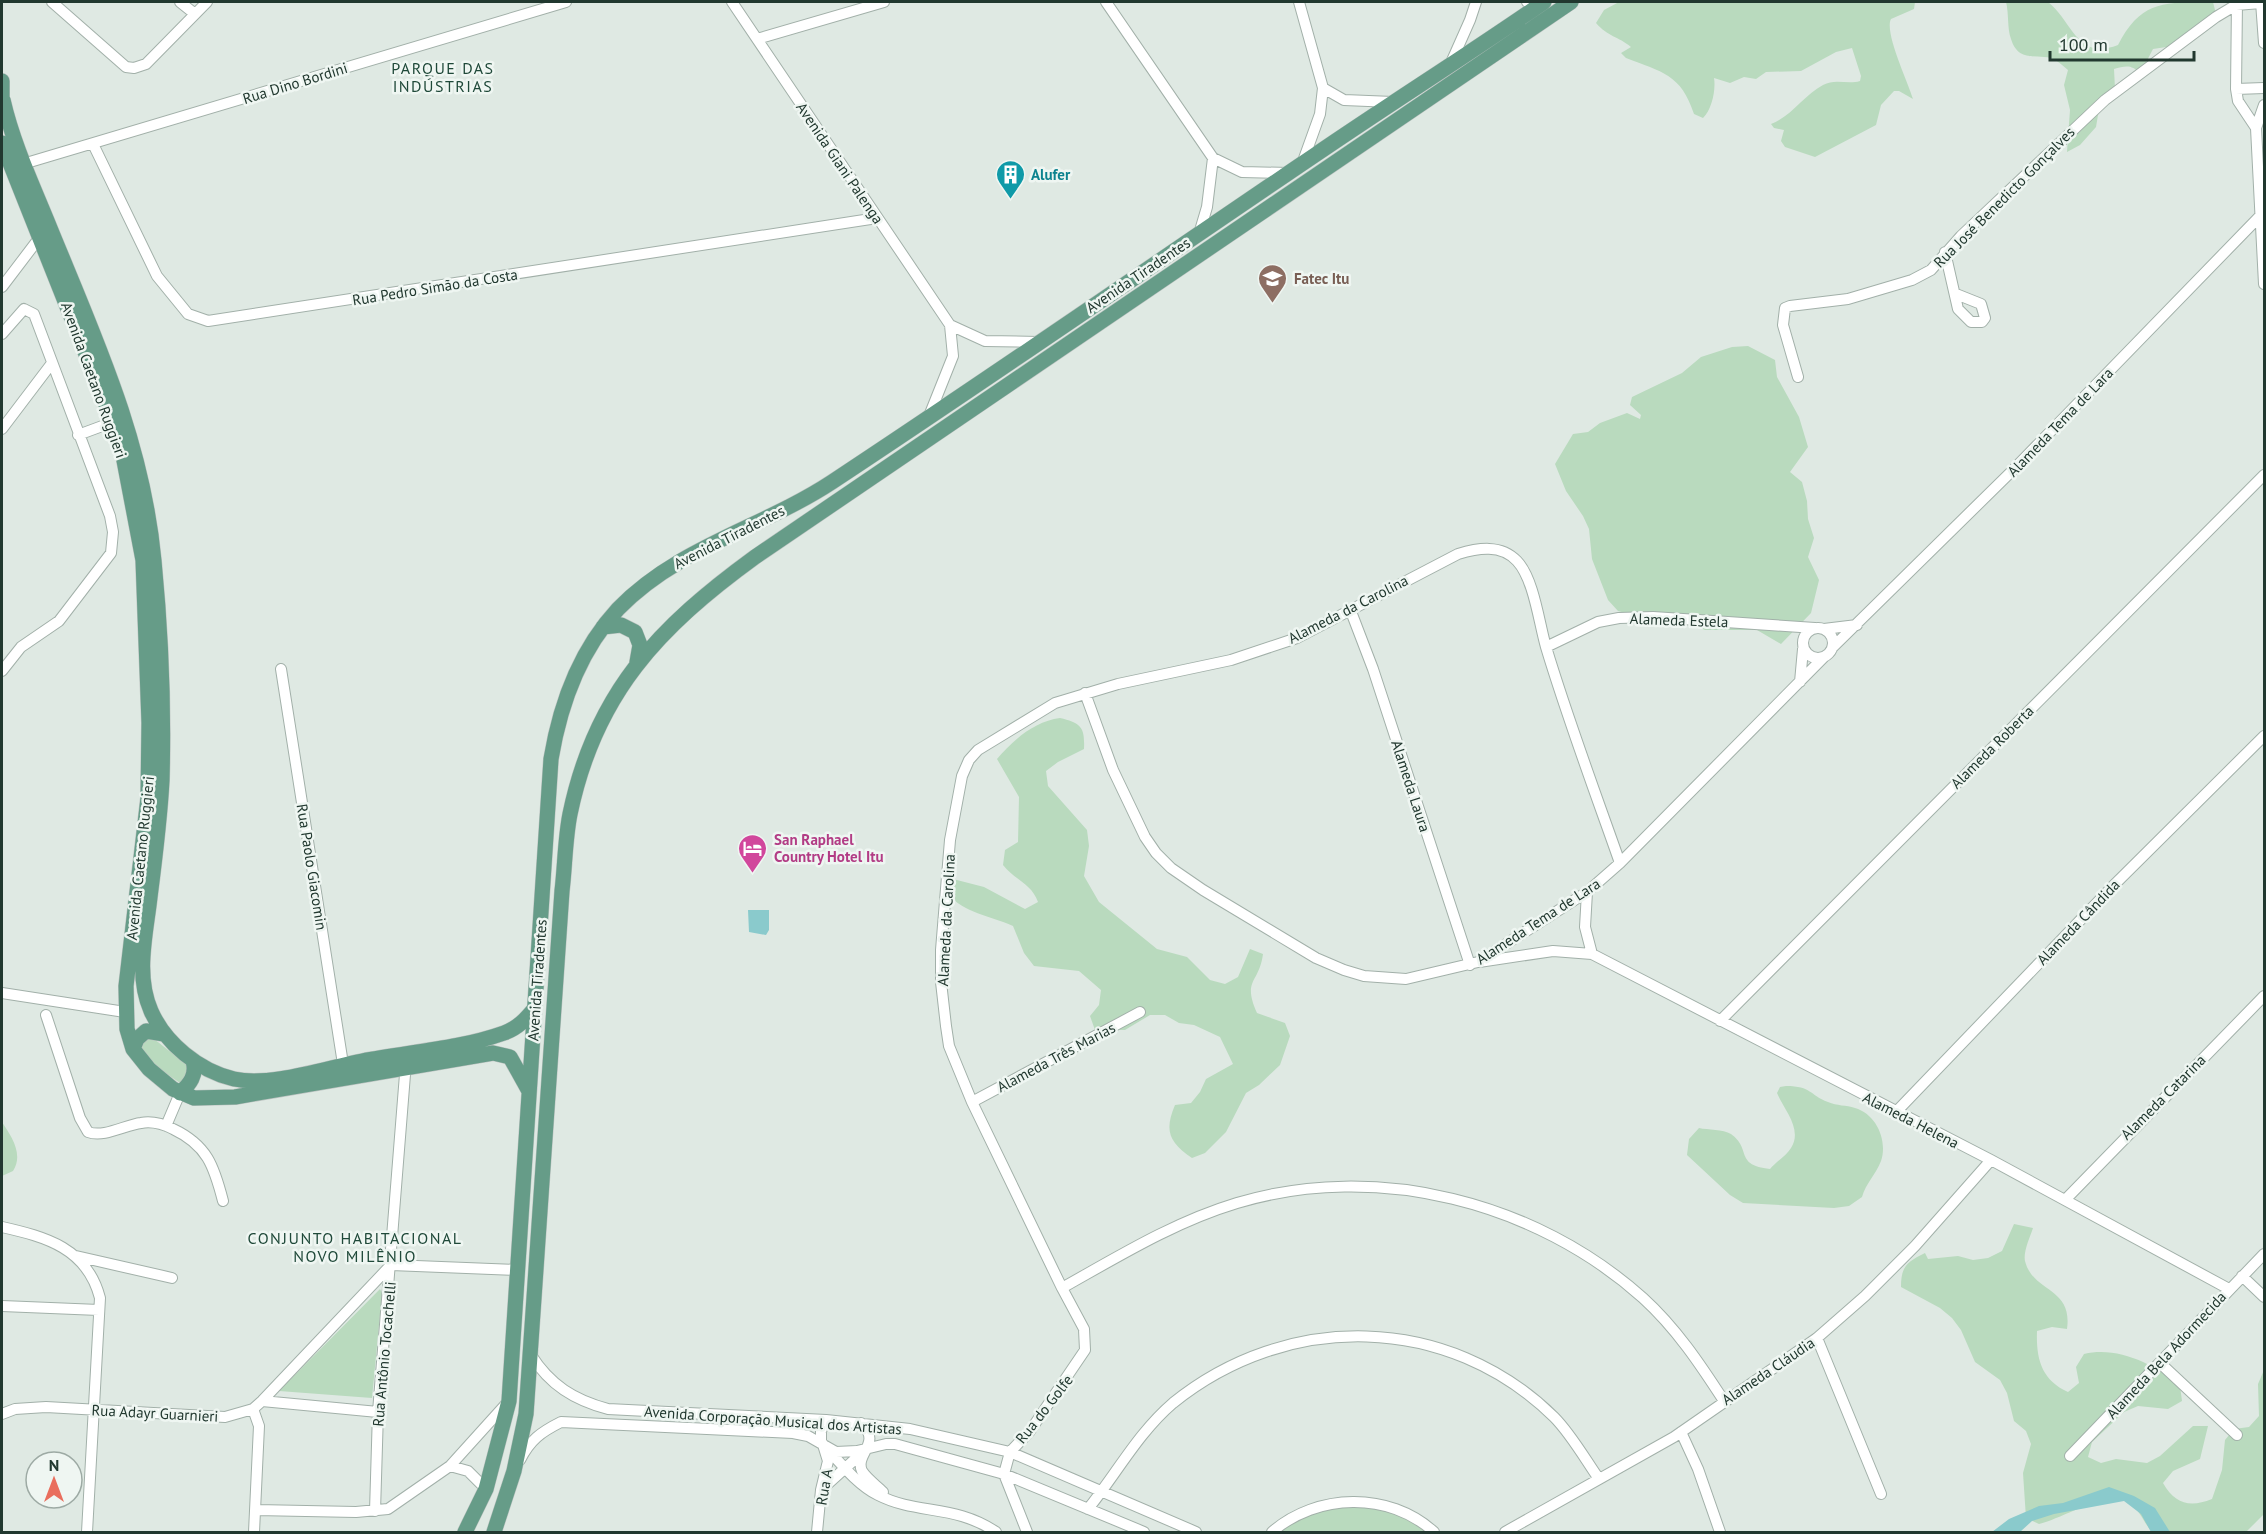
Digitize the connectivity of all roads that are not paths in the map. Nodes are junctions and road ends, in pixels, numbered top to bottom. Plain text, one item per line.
1 (52, 2) edge
2 (180, 2) edge
3 (207, 2) edge
4 (566, 2) edge
5 (732, 2) edge
6 (884, 2) edge
7 (1106, 2) edge
8 (1299, 2) edge
9 (1476, 2) edge
10 (1538, 2) edge
11 (1570, 2) edge
12 (2261, 2) edge
13 (2237, 3) edge
14 (195, 14) junction
15 (757, 39) junction
16 (2265, 43) edge
17 (1449, 66) junction
18 (2, 81) edge
19 (1323, 88) junction
20 (2265, 88) edge
21 (2235, 89) junction
22 (2, 101) edge
23 (1393, 102) junction
24 (2265, 105) edge
25 (2256, 128) junction
26 (2, 143) edge
27 (93, 144) junction
28 (1213, 159) junction
29 (23, 164) junction
30 (1295, 169) junction
31 (2260, 216) junction
32 (877, 218) junction
33 (1199, 234) junction
34 (40, 237) junction
35 (1945, 252) junction
36 (2265, 284) edge
37 (2, 287) edge
38 (1956, 294) dead end
39 (950, 325) junction
40 (2, 334) edge
41 (1039, 342) junction
42 (52, 363) junction
43 (1798, 377) dead end
44 (929, 417) junction
45 (113, 422) junction
46 (2, 429) edge
47 (78, 435) junction
48 (2265, 475) edge
49 (1350, 609) junction
50 (1782, 625) junction
51 (1857, 625) junction
52 (603, 627) junction
53 (1820, 628) junction
54 (1803, 644) junction
55 (1546, 647) junction
56 (1832, 648) junction
57 (1824, 657) junction
58 (637, 662) junction
59 (281, 669) dead end
60 (2, 671) edge
61 (1800, 682) junction
62 (1085, 693) junction
63 (2265, 736) edge
64 (1620, 863) junction
65 (1587, 892) junction
66 (1592, 954) junction
67 (1474, 963) junction
68 (2, 993) edge
69 (2265, 996) edge
70 (535, 1008) junction
71 (125, 1012) junction
72 (1140, 1012) dead end
73 (46, 1016) dead end
74 (1720, 1021) junction
75 (517, 1028) junction
76 (164, 1034) junction
77 (133, 1049) junction
78 (510, 1057) junction
79 (193, 1060) junction
80 (406, 1060) junction
81 (343, 1064) junction
82 (529, 1090) junction
83 (180, 1093) junction
84 (972, 1102) junction
85 (1896, 1112) junction
86 (166, 1126) junction
87 (1991, 1160) junction
88 (2065, 1200) junction
89 (223, 1201) dead end
90 (2, 1227) edge
91 (2265, 1254) edge
92 (74, 1256) junction
93 (391, 1265) junction
94 (518, 1269) junction
95 (2242, 1276) junction
96 (172, 1278) dead end
97 (1062, 1288) junction
98 (2229, 1289) junction
99 (2265, 1297) edge
100 (2, 1302) edge
101 (99, 1310) junction
102 (1817, 1338) junction
103 (531, 1355) junction
104 (2160, 1363) junction
105 (262, 1401) junction
106 (509, 1401) junction
107 (1724, 1401) junction
108 (599, 1406) junction
109 (92, 1409) junction
110 (253, 1409) junction
111 (378, 1412) junction
112 (2, 1414) edge
113 (826, 1420) junction
114 (598, 1422) junction
115 (861, 1423) junction
116 (1681, 1432) junction
117 (2237, 1435) dead end
118 (821, 1442) junction
119 (868, 1447) junction
120 (1010, 1452) junction
121 (2070, 1456) dead end
122 (450, 1466) junction
123 (846, 1468) junction
124 (514, 1471) junction
125 (1004, 1474) junction
126 (1599, 1479) junction
127 (486, 1489) junction
128 (821, 1490) junction
129 (1102, 1492) junction
130 (1881, 1494) dead end
131 (889, 1499) junction
132 (1088, 1509) junction
133 (256, 1510) junction
134 (375, 1511) junction
135 (87, 1533) edge
136 (254, 1533) edge
137 (465, 1533) edge
138 (494, 1533) edge
139 (817, 1533) edge
140 (996, 1533) edge
141 (1027, 1533) edge
142 (1144, 1533) edge
143 (1196, 1533) edge
144 (1272, 1533) edge
145 (1434, 1533) edge
146 (1505, 1533) edge
147 (1720, 1533) edge

1 - 14 street
2 - 14 street
3 - 14 street
4 - 27 street, Rua Dino Bordini
5 - 15 street, Avenida Giani Palenga
6 - 15 street
7 - 28 street
8 - 19 street
9 - 17 street
10 - 17 main road, Avenida Tiradentes
11 - 58 main road, Avenida Tiradentes
12 - 13 street
12 - 16 street
13 - 21 street
13 - 35 street, Rua José Benedicto Gonçalves
15 - 32 street, Avenida Giani Palenga
17 - 23 main road, Avenida Tiradentes
18 - 22 main road, Avenida Caetano Ruggieri
19 - 23 street
19 - 30 street
20 - 21 street
21 - 25 street
22 - 29 main road, Avenida Caetano Ruggieri
23 - 30 main road, Avenida Tiradentes
24 - 25 street
25 - 31 street
26 - 34 main road, Avenida Caetano Ruggieri
27 - 29 street, Rua Dino Bordini
27 - 32 street, Rua Pedro Simão da Costa
28 - 30 street
28 - 33 street
29 - 76 main road, Avenida Caetano Ruggieri
30 - 33 main road, Avenida Tiradentes
31 - 36 street
31 - 51 street, Alameda Tema de Lara
32 - 39 street, Avenida Giani Palenga
33 - 41 main road, Avenida Tiradentes
34 - 37 street
34 - 45 main road, Avenida Caetano Ruggieri
35 - 38 street
35 - 43 street, Rua José Benedicto Gonçalves
39 - 41 street
39 - 44 street
40 - 42 street
41 - 44 main road, Avenida Tiradentes
42 - 46 street
42 - 47 street
44 - 52 main road, Avenida Tiradentes
45 - 47 street
45 - 71 main road, Avenida Caetano Ruggieri
47 - 60 street
48 - 74 street, Alameda Roberta
49 - 55 street, Alameda da Carolina
49 - 62 street, Alameda da Carolina
49 - 67 street, Alameda Laura
50 - 53 street, Alameda Estela
50 - 54 street
50 - 55 street, Alameda Estela
51 - 53 street
51 - 56 street, Alameda Tema de Lara
52 - 58 main road
52 - 70 main road, Avenida Tiradentes
53 - 54 street
53 - 56 street
54 - 57 street
54 - 61 street
55 - 64 street, Alameda da Carolina
56 - 57 street, Alameda Tema de Lara
57 - 61 street, Alameda Tema de Lara
58 - 103 main road, Avenida Tiradentes
59 - 81 street, Rua Paolo Giacomin
61 - 64 street, Alameda Tema de Lara
62 - 67 street, Alameda Tema de Lara
62 - 84 street, Alameda da Carolina
63 - 85 street, Alameda Cândida
64 - 65 street, Alameda Tema de Lara
65 - 66 street
65 - 67 street, Alameda Tema de Lara
66 - 67 street, Alameda Helena
66 - 74 street, Alameda Helena
68 - 71 street
69 - 88 street, Alameda Catarina
70 - 75 main road
70 - 82 main road, Avenida Tiradentes
71 - 77 main road, Avenida Caetano Ruggieri
72 - 84 street, Alameda Três Marias
73 - 86 street
74 - 85 street, Alameda Helena
75 - 78 main road
75 - 80 main road, Avenida Caetano Ruggieri
76 - 77 main road
76 - 79 main road, Avenida Caetano Ruggieri
77 - 83 main road, Avenida Caetano Ruggieri
78 - 80 main road, Avenida Caetano Ruggieri
78 - 82 main road
79 - 81 main road, Avenida Caetano Ruggieri
79 - 83 main road
80 - 81 main road, Avenida Caetano Ruggieri
80 - 83 main road, Avenida Caetano Ruggieri
80 - 93 street, Rua Antônio Tocachelli
82 - 94 main road, Avenida Tiradentes
83 - 86 street
84 - 97 street, Alameda da Carolina
85 - 87 street, Alameda Helena
86 - 89 street
87 - 88 street, Alameda Helena
87 - 102 street, Alameda Cláudia
88 - 98 street, Alameda Helena
90 - 92 street
91 - 95 street, Alameda Bela Adormecida
92 - 96 street
92 - 101 street
93 - 94 street
93 - 105 street, Rua Adayr Guarnieri
93 - 111 street, Rua Antônio Tocachelli
94 - 106 main road, Avenida Tiradentes
95 - 98 street, Alameda Bela Adormecida
95 - 99 street
97 - 107 street
97 - 120 street, Rua do Golfe
98 - 104 street, Alameda Bela Adormecida
100 - 101 street
101 - 109 street
102 - 107 street, Alameda Cláudia
102 - 130 street
103 - 108 street, Avenida Corporação Musical dos Artistas
103 - 124 main road, Avenida Tiradentes
104 - 117 street
104 - 121 street, Alameda Bela Adormecida
105 - 110 street, Rua Adayr Guarnieri
105 - 111 street
106 - 122 street
106 - 127 main road, Avenida Tiradentes
107 - 116 street, Alameda Cláudia
108 - 113 street, Avenida Corporação Musical dos Artistas
108 - 114 street
109 - 110 street, Rua Adayr Guarnieri
109 - 112 street, Rua Adayr Guarnieri
109 - 135 street
110 - 133 street
111 - 134 street, Rua Antônio Tocachelli
113 - 115 street, Avenida Corporação Musical dos Artistas
113 - 118 street
114 - 118 street, Avenida Corporação Musical dos Artistas
114 - 124 street, Avenida Corporação Musical dos Artistas
115 - 119 street
115 - 120 street, Avenida Corporação Musical dos Artistas
116 - 126 street, Alameda Cláudia
116 - 147 street
118 - 119 street, Avenida Corporação Musical dos Artistas
118 - 123 street
118 - 128 street, Rua A
119 - 123 street
119 - 125 street, Avenida Corporação Musical dos Artistas
119 - 131 street
120 - 125 street, Rua do Golfe
120 - 129 street, Avenida Corporação Musical dos Artistas
122 - 127 street
122 - 134 street
123 - 128 street
123 - 131 street
124 - 138 main road, Avenida Tiradentes
125 - 132 street, Avenida Corporação Musical dos Artistas
125 - 141 street
126 - 129 street
126 - 146 street, Alameda Cláudia
127 - 137 main road, Avenida Tiradentes
128 - 139 street, Rua A
129 - 132 street
129 - 143 street, Avenida Corporação Musical dos Artistas
131 - 140 street
132 - 142 street, Avenida Corporação Musical dos Artistas
133 - 134 street
133 - 136 street
144 - 145 street

